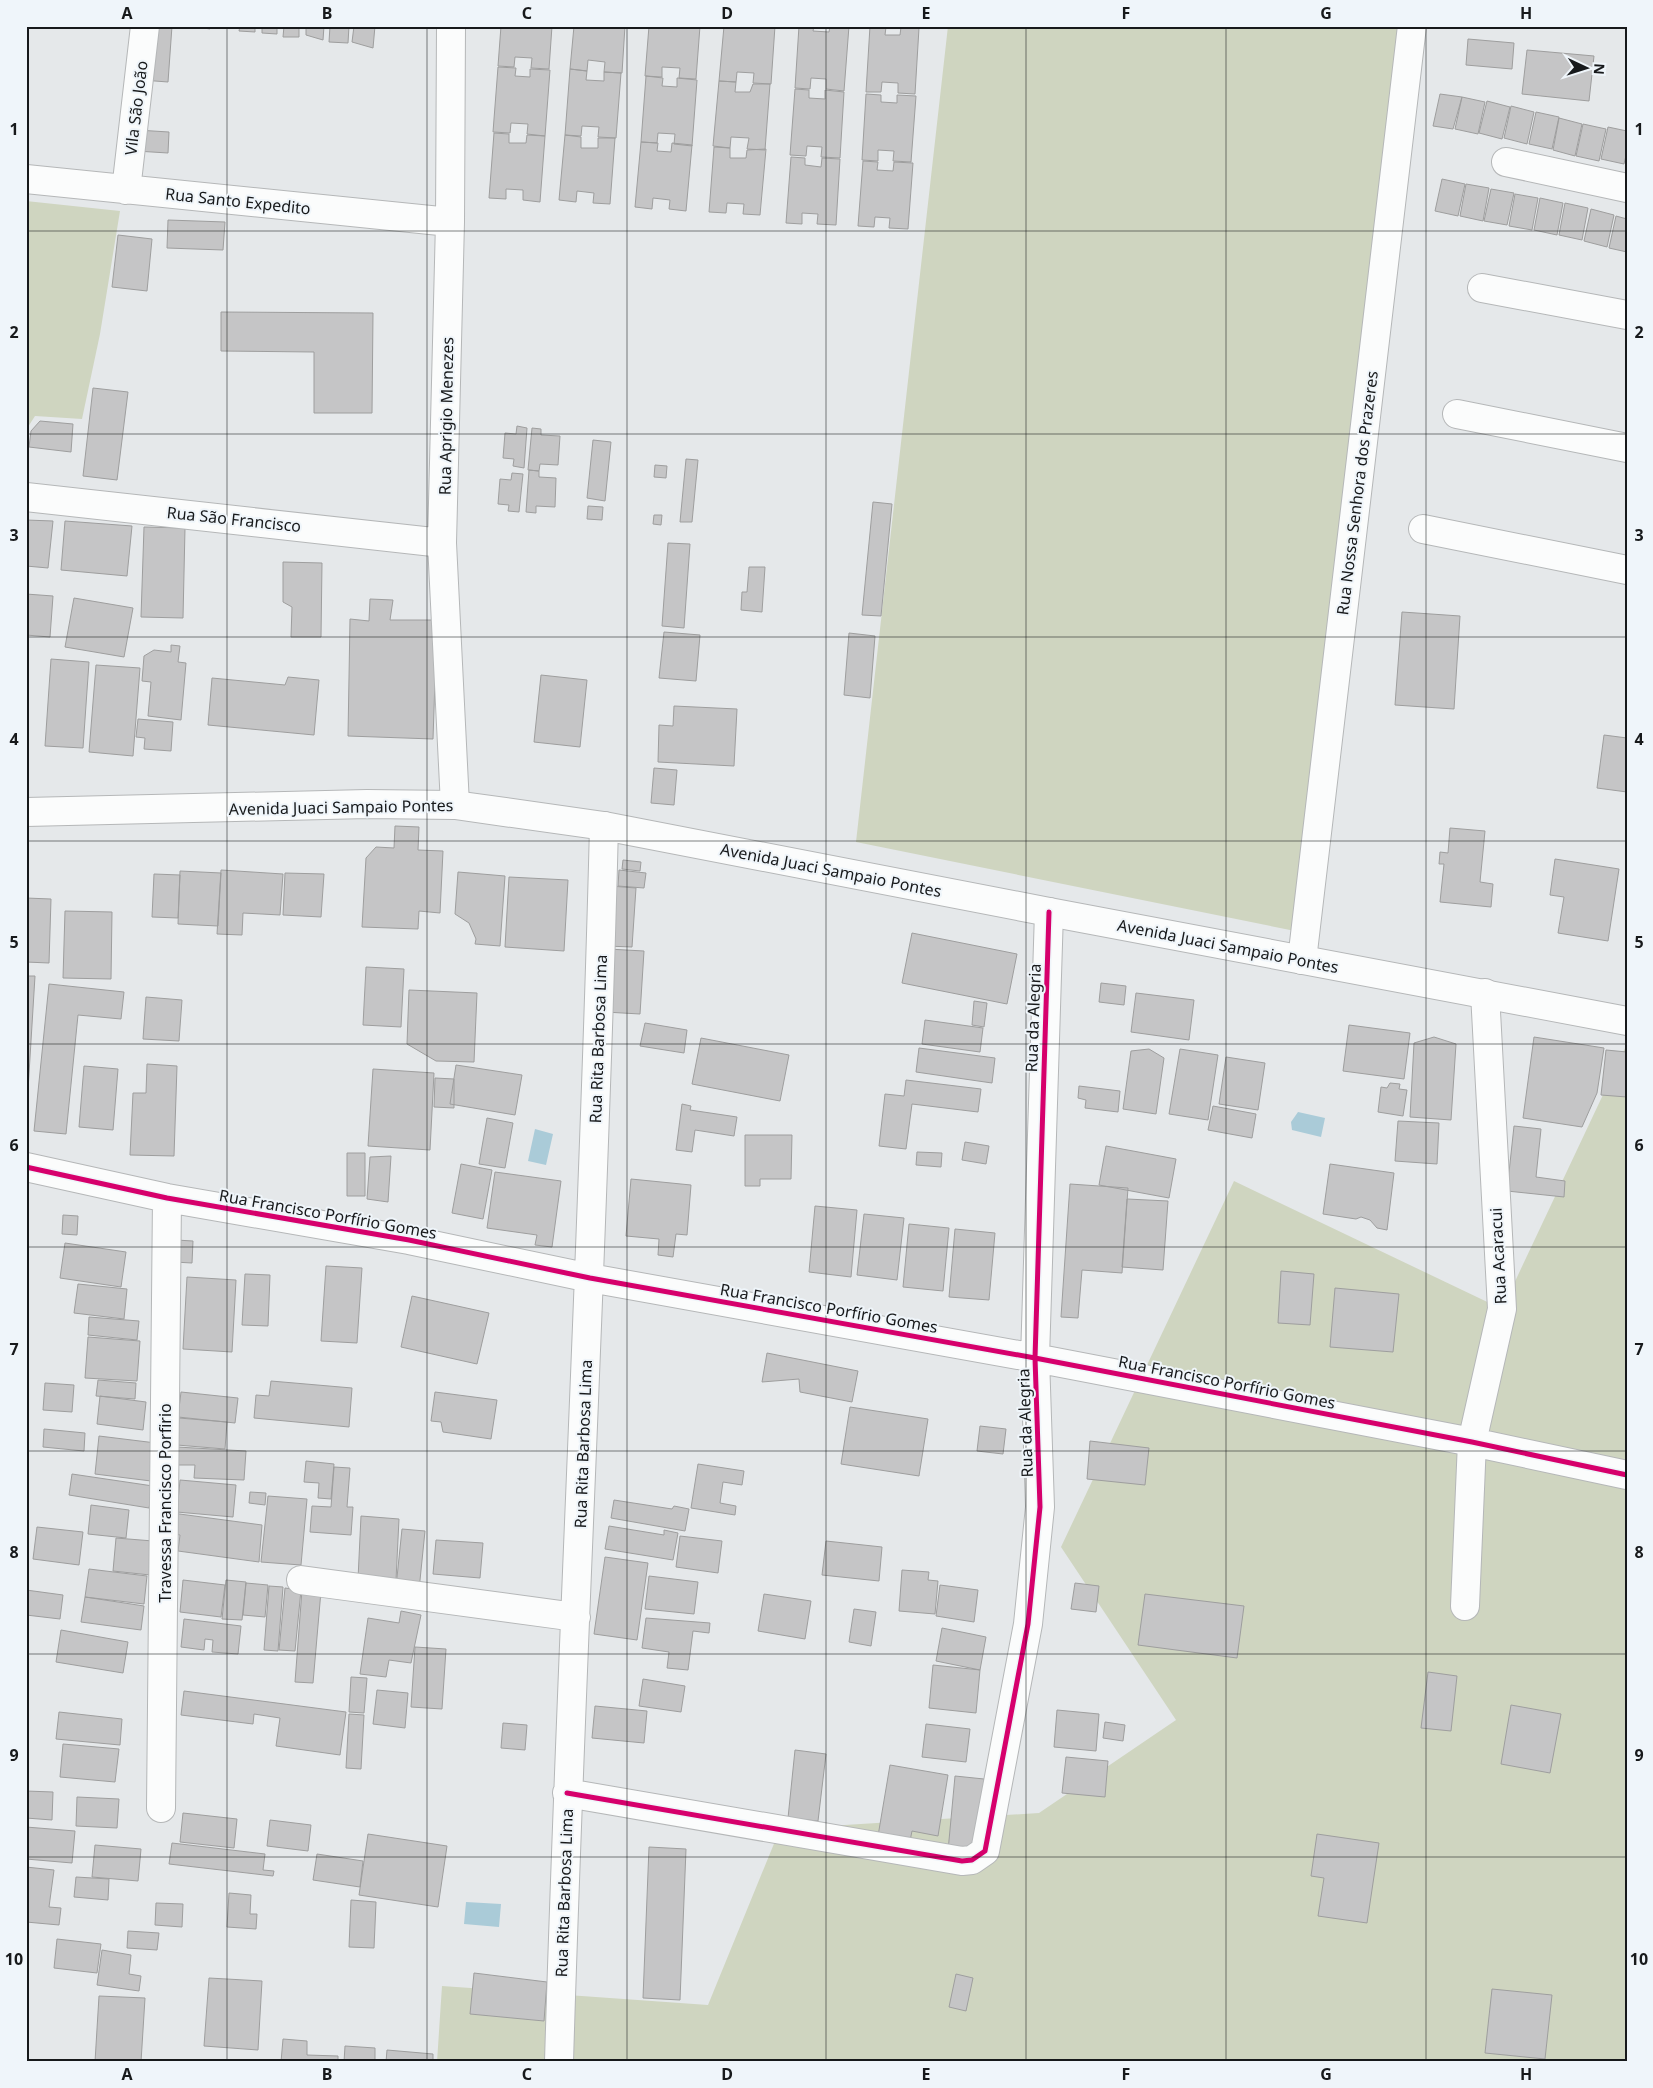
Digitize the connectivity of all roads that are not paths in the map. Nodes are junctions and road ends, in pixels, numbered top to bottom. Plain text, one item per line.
1 (145, 26) edge
2 (451, 26) edge
3 (1412, 26) edge
4 (1506, 162) dead end
5 (26, 179) edge
6 (1627, 188) edge
7 (126, 190) junction
8 (450, 222) junction
9 (1482, 288) dead end
10 (1627, 314) edge
11 (1458, 414) dead end
12 (1627, 448) edge
13 (26, 497) edge
14 (1424, 529) dead end
15 (442, 543) junction
16 (1627, 570) edge
17 (455, 805) junction
18 (26, 812) edge
19 (604, 826) junction
20 (1049, 912) junction
21 (1302, 960) junction
22 (1485, 993) junction
23 (1627, 1021) edge
24 (26, 1167) edge
25 (167, 1198) junction
26 (590, 1278) junction
27 (1036, 1358) junction
28 (1472, 1442) junction
29 (1627, 1475) edge
30 (301, 1580) dead end
31 (1465, 1606) dead end
32 (576, 1617) junction
33 (567, 1793) junction
34 (161, 1808) dead end
35 (559, 2062) edge

1 - 7 street, Vila São João
2 - 8 street, Rua Aprigio Menezes
3 - 21 street, Rua Nossa Senhora dos Prazeres
4 - 6 street
5 - 7 street, Rua Santo Expedito
7 - 8 street, Rua Santo Expedito
8 - 15 street, Rua Aprigio Menezes
9 - 10 street
11 - 12 street
13 - 15 street, Rua São Francisco
14 - 16 street
15 - 17 street, Rua Aprigio Menezes
17 - 18 street, Avenida Juaci Sampaio Pontes
17 - 19 street, Avenida Juaci Sampaio Pontes
19 - 20 street, Avenida Juaci Sampaio Pontes
19 - 26 street, Rua Rita Barbosa Lima
20 - 21 street, Avenida Juaci Sampaio Pontes
20 - 27 street, Rua da Alegria
21 - 22 street, Avenida Juaci Sampaio Pontes
22 - 23 street, Avenida Juaci Sampaio Pontes
22 - 28 street, Rua Acaracui
24 - 25 street, Rua Francisco Porfírio Gomes
25 - 26 street, Rua Francisco Porfírio Gomes
25 - 34 street, Travessa Francisco Porfirio
26 - 27 street, Rua Francisco Porfírio Gomes
26 - 32 street, Rua Rita Barbosa Lima
27 - 28 street, Rua Francisco Porfírio Gomes
27 - 33 street, Rua da Alegria
28 - 29 street, Rua Francisco Porfírio Gomes
28 - 31 street, Rua Acaracui
30 - 32 street
32 - 33 street, Rua Rita Barbosa Lima
33 - 35 street, Rua Rita Barbosa Lima

